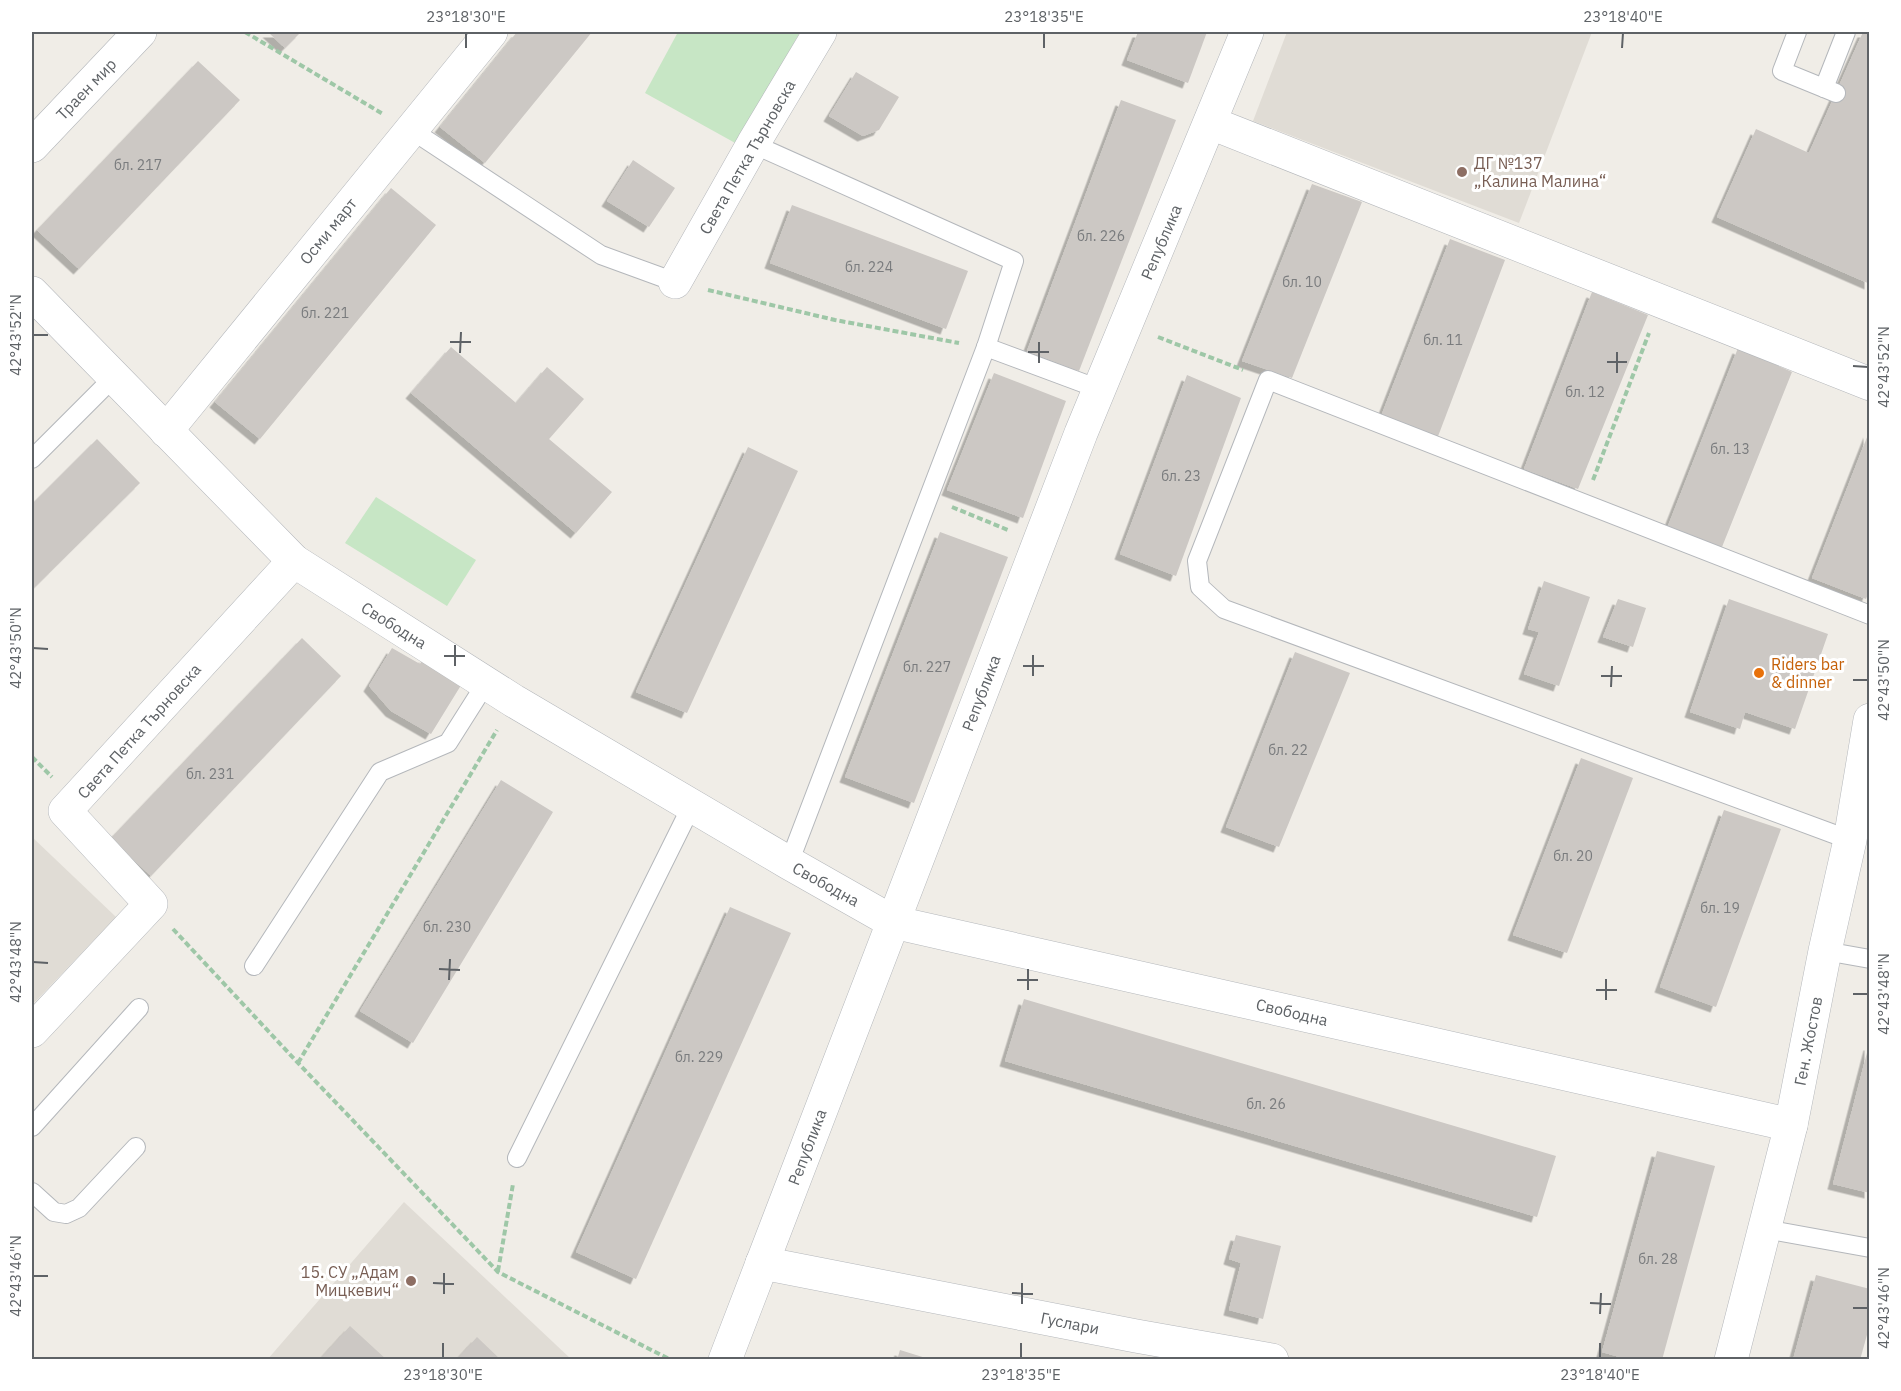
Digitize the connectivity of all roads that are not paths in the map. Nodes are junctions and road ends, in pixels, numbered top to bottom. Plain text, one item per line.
1 (140, 32) edge
2 (491, 32) edge
3 (820, 32) edge
4 (1247, 32) edge
5 (1797, 32) edge
6 (1846, 32) edge
7 (1211, 123) junction
8 (410, 129) junction
9 (753, 144) junction
10 (32, 146) edge
11 (675, 282) joint
12 (32, 293) edge
13 (986, 347) junction
14 (114, 377) junction
15 (1869, 384) edge
16 (1099, 389) junction
17 (166, 431) junction
18 (32, 459) edge
19 (294, 561) junction
20 (1869, 615) edge
21 (486, 683) junction
22 (1869, 720) edge
23 (692, 806) junction
24 (1850, 840) junction
25 (789, 863) junction
26 (893, 922) junction
27 (1825, 951) junction
28 (1869, 959) edge
29 (254, 966) dead end
30 (139, 1008) dead end
31 (32, 1031) edge
32 (1791, 1125) junction
33 (32, 1127) edge
34 (136, 1147) dead end
35 (517, 1158) road end
36 (32, 1192) edge
37 (1765, 1229) junction
38 (1869, 1248) edge
39 (762, 1263) junction
40 (725, 1359) edge
41 (1272, 1359) edge
42 (1731, 1359) edge

1 - 10 street, Траен мир
2 - 8 street, Осми март
3 - 9 street, Света Петка Търновска
4 - 7 street, Република
5 - 6 lane
7 - 15 street
7 - 16 street, Република
8 - 11 lane
8 - 17 street, Осми март
9 - 11 street, Света Петка Търновска
9 - 13 lane
12 - 14 street, Свободна
13 - 16 lane
13 - 25 lane
14 - 17 street, Свободна
14 - 18 lane
16 - 26 street, Република
17 - 19 street, Свободна
19 - 21 street, Свободна
19 - 31 street, Света Петка Търновска
20 - 24 lane
21 - 23 street, Свободна
21 - 29 lane
22 - 24 street, Ген. Жостов
23 - 25 street, Свободна
23 - 35 lane
24 - 27 street, Ген. Жостов
25 - 26 street, Свободна
26 - 32 street, Свободна
26 - 39 street, Република
27 - 28 lane
27 - 32 street, Ген. Жостов
30 - 33 lane
32 - 37 street, Ген. Жостов
34 - 36 lane
37 - 38 lane
37 - 42 street, Ген. Жостов
39 - 40 street, Република
39 - 41 street, Гуслари

